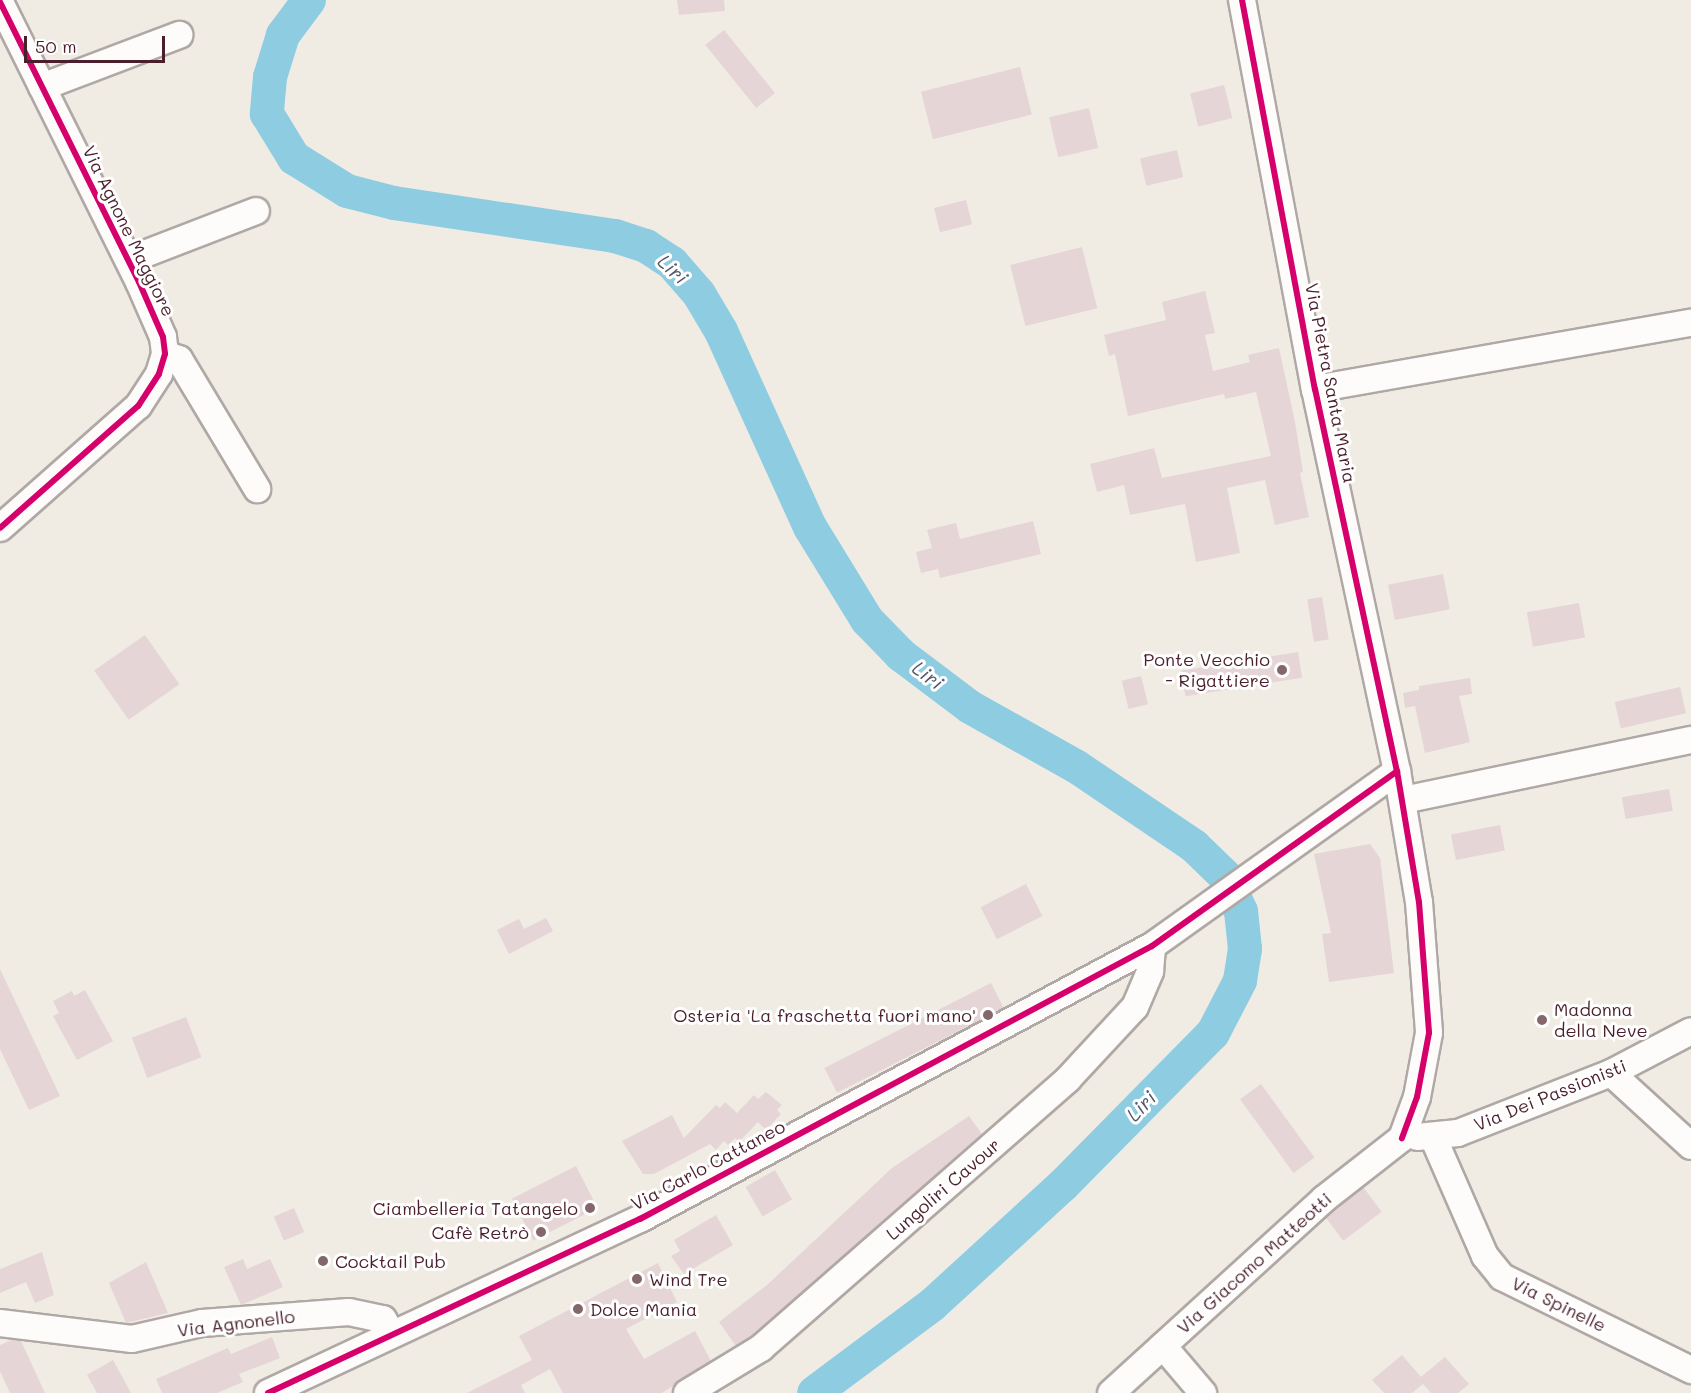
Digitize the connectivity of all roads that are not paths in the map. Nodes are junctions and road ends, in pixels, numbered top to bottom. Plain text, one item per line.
1 (1242, 0) edge
2 (0, 2) edge
3 (179, 35) dead end
4 (42, 87) junction
5 (256, 211) dead end
6 (129, 260) junction
7 (1691, 323) edge
8 (165, 354) junction
9 (1316, 390) junction
10 (257, 489) dead end
11 (0, 528) edge
12 (1691, 740) edge
13 (1397, 771) junction
14 (1402, 800) junction
15 (1160, 940) junction
16 (1691, 1031) edge
17 (1611, 1073) junction
18 (1433, 1137) junction
19 (1402, 1138) junction
20 (1691, 1146) edge
21 (0, 1323) edge
22 (392, 1334) junction
23 (1163, 1346) junction
24 (1691, 1370) edge
25 (268, 1393) edge
26 (687, 1393) edge
27 (1111, 1393) edge
28 (1203, 1393) edge

1 - 9 street, Via Pietra Santa Maria
2 - 4 street, Via Agnone Maggiore
3 - 4 street
4 - 6 street, Via Agnone Maggiore
5 - 6 street
6 - 8 street, Via Agnone Maggiore
7 - 9 street
8 - 10 street
8 - 11 street
9 - 13 street, Via Pietra Santa Maria
12 - 14 street
13 - 14 street, Via Pietra Santa Maria
13 - 15 street, Via Carlo Cattaneo
14 - 19 street, Via Pietra Santa Maria
15 - 22 street, Via Carlo Cattaneo
15 - 26 street, Lungoliri Cavour
16 - 17 street, Via Dei Passionisti
17 - 18 street, Via Dei Passionisti
17 - 20 street
18 - 19 street, Via Dei Passionisti
18 - 24 street, Via Spinelle
19 - 23 street, Via Giacomo Matteotti
21 - 22 street, Via Agnonello
22 - 25 street, Via Carlo Cattaneo
23 - 27 street, Via Giacomo Matteotti
23 - 28 street

